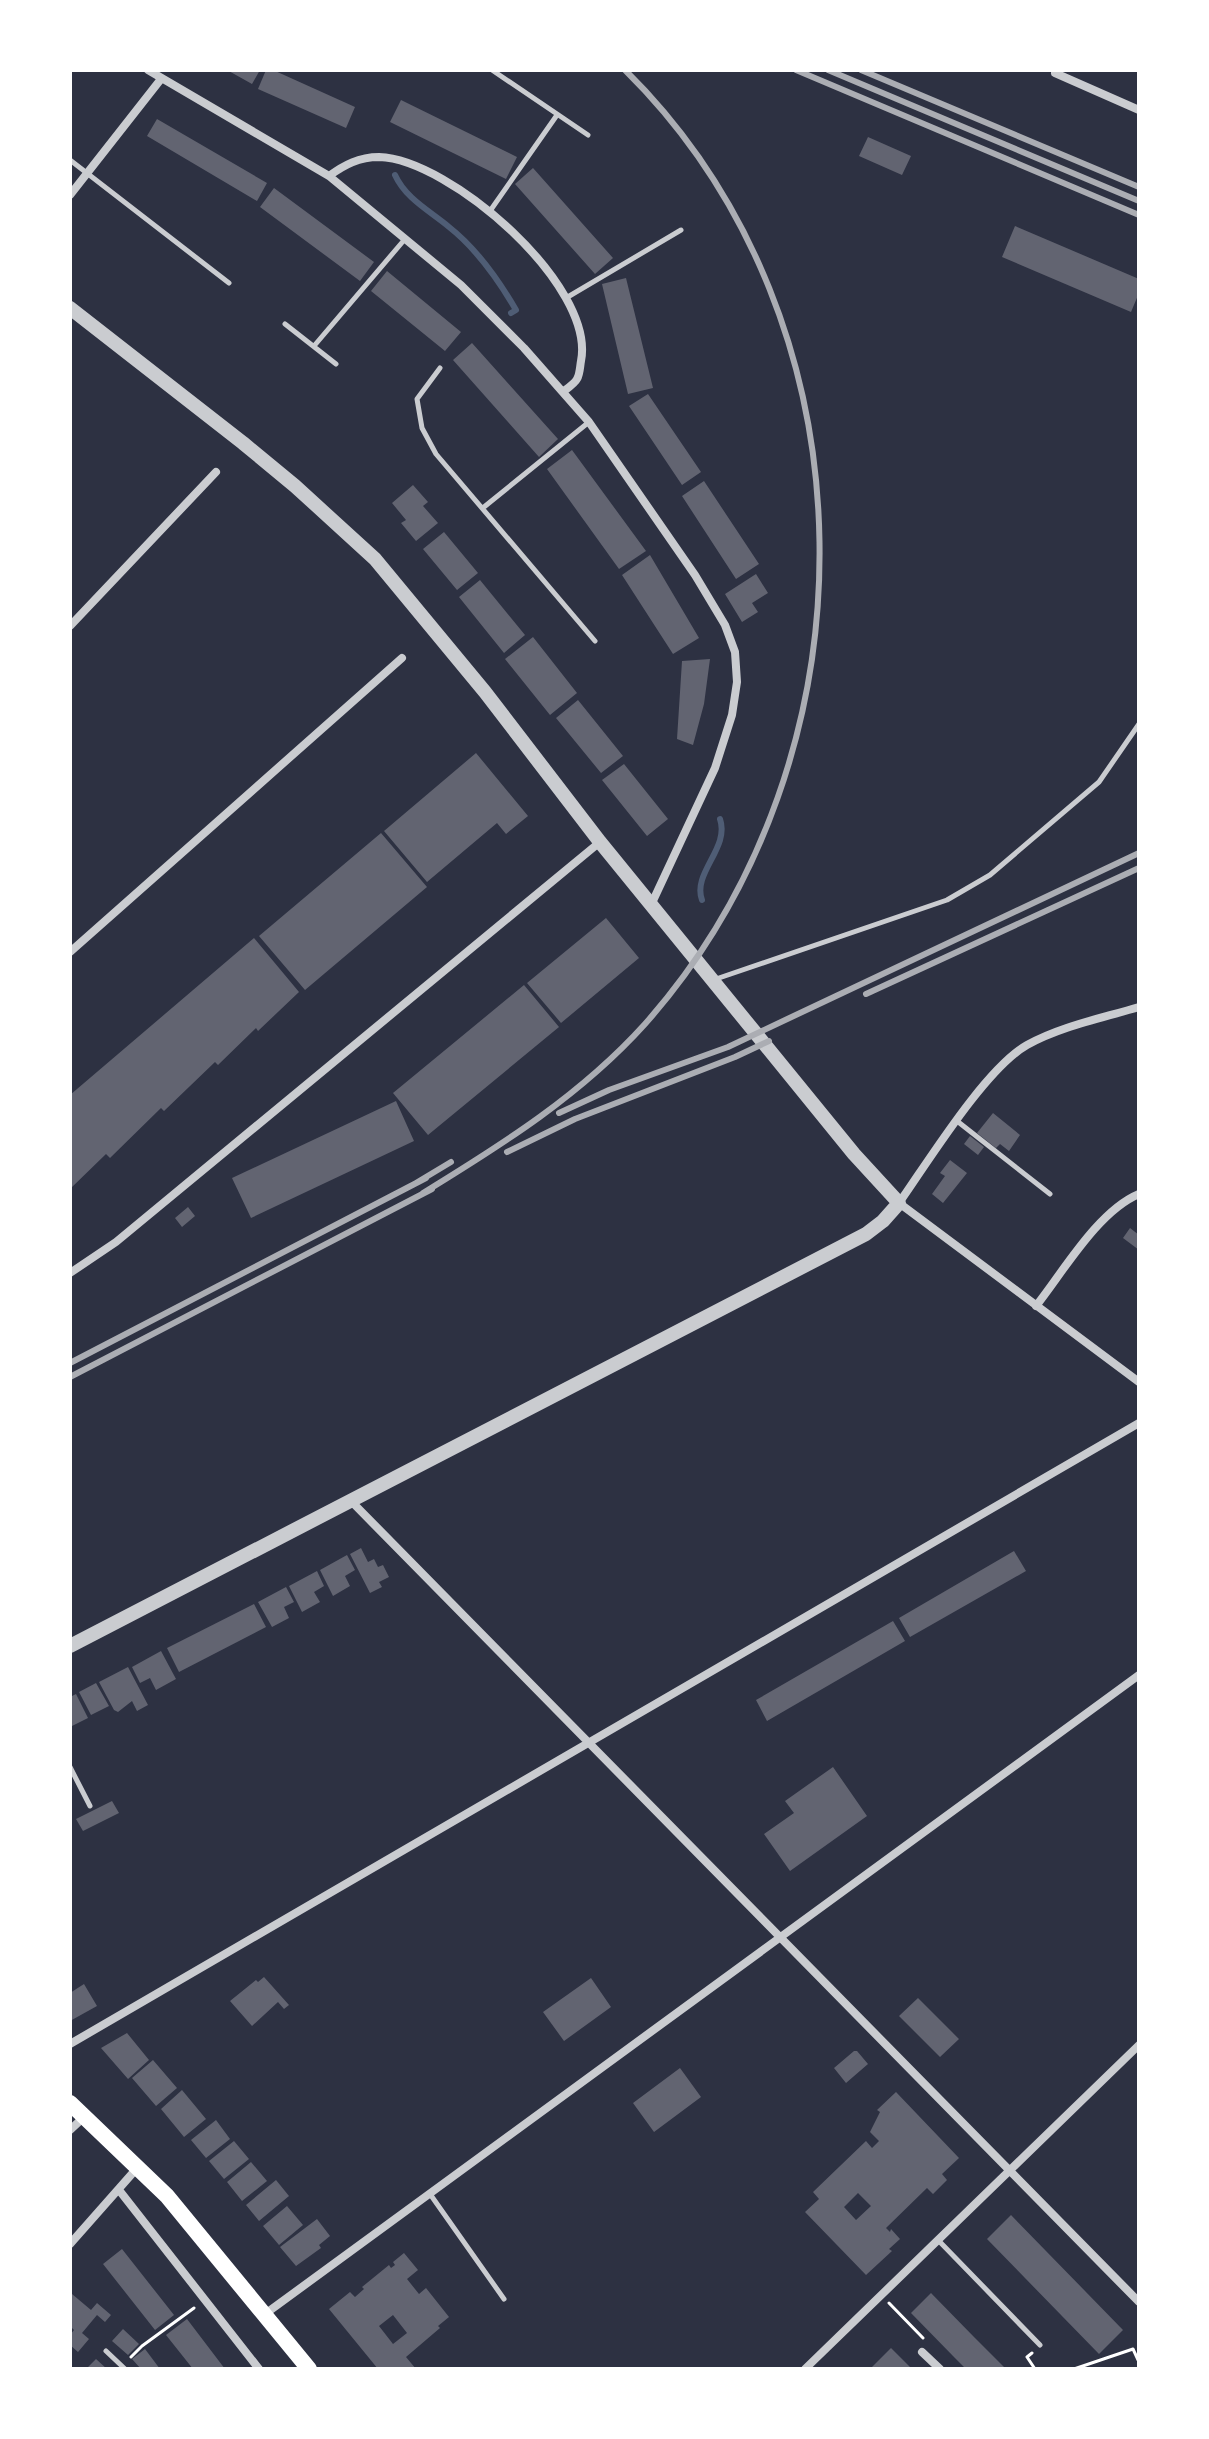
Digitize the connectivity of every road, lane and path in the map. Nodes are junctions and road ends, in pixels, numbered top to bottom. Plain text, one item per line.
1 (148, 70) edge
2 (492, 70) edge
3 (1056, 70) edge
4 (161, 79) junction
5 (1139, 110) edge
6 (557, 115) junction
7 (588, 135) dead end
8 (70, 160) edge
9 (87, 173) junction
10 (329, 176) junction
11 (70, 195) edge
12 (490, 211) junction
13 (681, 230) dead end
14 (405, 239) junction
15 (229, 283) dead end
16 (566, 298) junction
17 (70, 308) edge
18 (285, 324) dead end
19 (314, 346) junction
20 (336, 364) dead end
21 (440, 368) dead end
22 (564, 391) junction
23 (589, 422) junction
24 (216, 472) dead end
25 (484, 507) junction
26 (70, 626) edge
27 (595, 641) dead end
28 (402, 658) dead end
29 (1139, 724) edge
30 (600, 842) junction
31 (651, 905) junction
32 (70, 952) edge
33 (713, 980) junction
34 (1139, 1007) edge
35 (957, 1121) junction
36 (1050, 1194) dead end
37 (1139, 1194) edge
38 (899, 1203) junction
39 (70, 1273) edge
40 (1036, 1306) junction
41 (1139, 1382) edge
42 (1139, 1423) edge
43 (350, 1500) junction
44 (70, 1646) edge
45 (1139, 1675) edge
46 (588, 1741) junction
47 (70, 1767) edge
48 (90, 1806) dead end
49 (780, 1937) junction
50 (70, 2044) edge
51 (1139, 2045) edge
52 (70, 2103) edge
53 (85, 2116) junction
54 (70, 2130) edge
55 (138, 2166) junction
56 (1011, 2172) junction
57 (119, 2190) junction
58 (429, 2193) junction
59 (938, 2240) junction
60 (70, 2244) edge
61 (882, 2295) junction
62 (504, 2299) dead end
63 (205, 2300) junction
64 (1139, 2302) edge
65 (265, 2314) junction
66 (924, 2339) dead end
67 (1040, 2345) dead end
68 (106, 2351) dead end
69 (922, 2352) dead end
70 (1139, 2362) edge
71 (124, 2367) edge
72 (259, 2369) edge
73 (309, 2369) edge
74 (805, 2369) edge
75 (940, 2369) edge
76 (1074, 2369) edge

1 - 4 street
2 - 6 lane
3 - 5 street
4 - 9 street
4 - 10 street
6 - 7 lane
6 - 12 lane
8 - 9 lane
9 - 11 street
9 - 15 lane
10 - 12 street
10 - 14 street
12 - 16 street
13 - 16 lane
14 - 19 lane
14 - 22 street
16 - 22 street
17 - 30 street
18 - 19 lane
19 - 20 lane
21 - 25 lane
22 - 23 street
23 - 25 lane
23 - 31 street
24 - 26 street
25 - 27 lane
28 - 32 street
29 - 33 lane
30 - 31 street
30 - 39 street
31 - 33 street
33 - 38 street
34 - 35 street
35 - 36 lane
35 - 38 street
37 - 40 street
38 - 40 street
38 - 43 street
40 - 41 street
42 - 46 street
43 - 44 street
43 - 46 street
45 - 49 street
46 - 49 street
46 - 50 street
47 - 48 lane
49 - 56 street
49 - 58 street
51 - 56 street
52 - 53 main road
53 - 54 street
53 - 55 main road
55 - 57 street
55 - 65 main road
56 - 59 street
56 - 64 street
57 - 60 street
57 - 63 street
58 - 62 lane
58 - 65 street
59 - 61 street
59 - 67 lane
61 - 66 path
61 - 74 street
63 - 71 path
63 - 72 street
65 - 73 main road
68 - 71 lane
69 - 75 street
70 - 76 path

